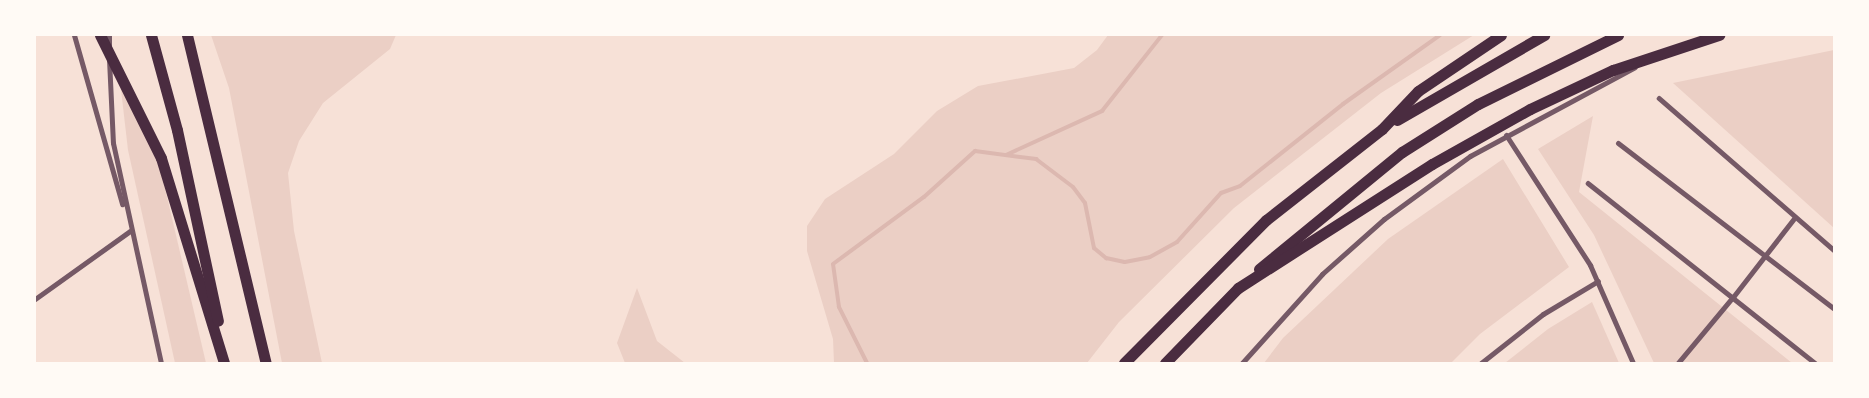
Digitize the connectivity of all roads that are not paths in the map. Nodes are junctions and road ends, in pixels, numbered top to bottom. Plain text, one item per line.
1 (74, 35) edge
2 (100, 35) edge
3 (109, 35) edge
4 (151, 35) edge
5 (187, 35) edge
6 (1500, 35) edge
7 (1544, 35) edge
8 (1618, 35) edge
9 (1719, 35) edge
10 (109, 51) junction
11 (1645, 60) junction
12 (1659, 98) dead end
13 (1382, 129) junction
14 (1506, 135) junction
15 (1618, 142) dead end
16 (1588, 183) dead end
17 (1795, 216) junction
18 (127, 219) junction
19 (130, 231) junction
20 (1834, 250) edge
21 (1764, 257) junction
22 (1598, 281) junction
23 (1238, 288) junction
24 (1733, 297) junction
25 (35, 299) edge
26 (1834, 309) edge
27 (161, 363) edge
28 (225, 363) edge
29 (266, 363) edge
30 (1124, 363) edge
31 (1165, 363) edge
32 (1242, 363) edge
33 (1482, 363) edge
34 (1633, 363) edge
35 (1678, 363) edge
36 (1815, 363) edge

1 - 18 street
2 - 10 highway
3 - 10 street
4 - 28 highway
5 - 29 highway
6 - 13 highway
7 - 13 highway
8 - 23 highway
9 - 11 highway
10 - 18 street
10 - 28 highway
11 - 14 street
11 - 23 highway
12 - 17 street
13 - 30 highway
14 - 22 street
14 - 32 street
15 - 21 street
16 - 24 street
17 - 20 street
17 - 21 street
18 - 19 street
19 - 25 street
19 - 27 street
21 - 24 street
21 - 26 street
22 - 33 street
22 - 34 street
23 - 31 highway
24 - 35 street
24 - 36 street

